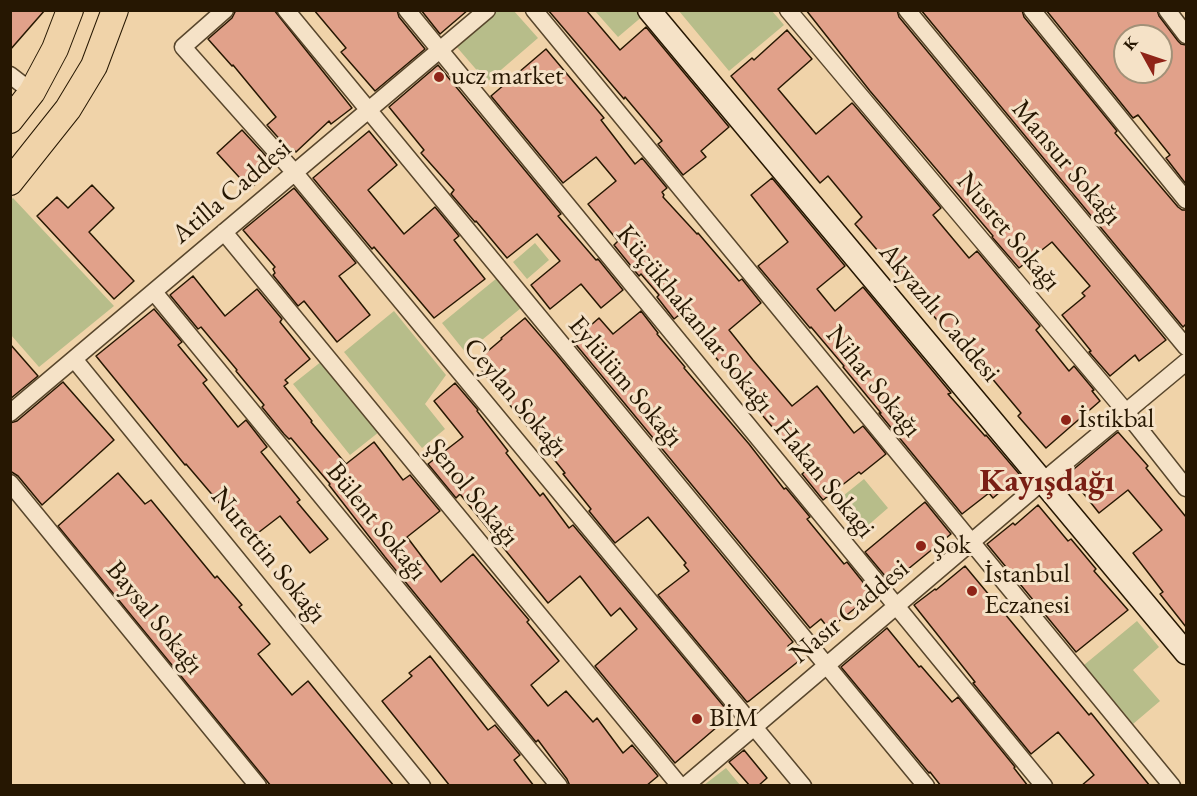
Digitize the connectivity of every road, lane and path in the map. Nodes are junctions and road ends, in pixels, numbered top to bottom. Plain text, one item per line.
1 (70, 10) edge
2 (115, 10) edge
3 (225, 10) edge
4 (286, 10) edge
5 (408, 10) edge
6 (487, 10) edge
7 (534, 10) edge
8 (649, 10) edge
9 (788, 10) edge
10 (907, 10) edge
11 (1032, 10) edge
12 (1167, 10) edge
13 (1186, 35) edge
14 (440, 50) junction
15 (10, 75) edge
16 (32, 92) junction
17 (368, 111) junction
18 (10, 120) edge
19 (295, 172) junction
20 (10, 182) edge
21 (1186, 200) edge
22 (224, 232) junction
23 (154, 292) junction
24 (1186, 347) edge
25 (74, 359) junction
26 (1186, 362) edge
27 (1126, 412) junction
28 (10, 413) edge
29 (1043, 481) junction
30 (10, 483) edge
31 (1186, 488) edge
32 (972, 542) junction
33 (896, 606) junction
34 (1186, 653) edge
35 (827, 665) junction
36 (754, 727) junction
37 (258, 786) edge
38 (422, 786) edge
39 (559, 786) edge
40 (680, 786) edge
41 (685, 786) edge
42 (803, 786) edge
43 (926, 786) edge
44 (1044, 786) edge
45 (1172, 786) edge

1 - 16 main road
2 - 20 main road
3 - 19 street, Ceylan Sokağı
4 - 17 street, Eylülüm Sokağı
5 - 14 street, Küçükhakanlar Sokağı - Hakan Sokagi
6 - 14 street, Atilla Caddesi
7 - 32 street, Nihat Sokağı
8 - 29 street, Akyazılı Caddesi
9 - 27 street, Nusret Sokağı
10 - 24 street, Mansur Sokağı
11 - 21 street
12 - 13 street
14 - 17 street, Atilla Caddesi
14 - 33 street, Küçükhakanlar Sokağı - Hakan Sokagi
15 - 16 street
16 - 18 main road
17 - 19 street, Atilla Caddesi
17 - 35 street, Eylülüm Sokağı
19 - 22 street, Atilla Caddesi
19 - 36 street, Ceylan Sokağı
22 - 23 street, Atilla Caddesi
22 - 40 street, Şenol Sokağı
23 - 25 street, Atilla Caddesi
23 - 39 street, Bülent Sokağı
25 - 28 street, Atilla Caddesi
25 - 38 street, Nurettin Sokağı
26 - 27 street, Nasır Caddesi
27 - 29 street, Nasır Caddesi
27 - 31 street, Nusret Sokağı
29 - 32 street, Nasır Caddesi
29 - 34 street, Akyazılı Caddesi
30 - 37 street, Baysal Sokağı
32 - 33 street, Nasır Caddesi
32 - 45 street, Nihat Sokağı
33 - 35 street, Nasır Caddesi
33 - 44 street, Küçükhakanlar Sokağı - Hakan Sokagi
35 - 36 street, Nasır Caddesi
35 - 43 street, Eylülüm Sokağı
36 - 41 street, Nasır Caddesi
36 - 42 street, Ceylan Sokağı

